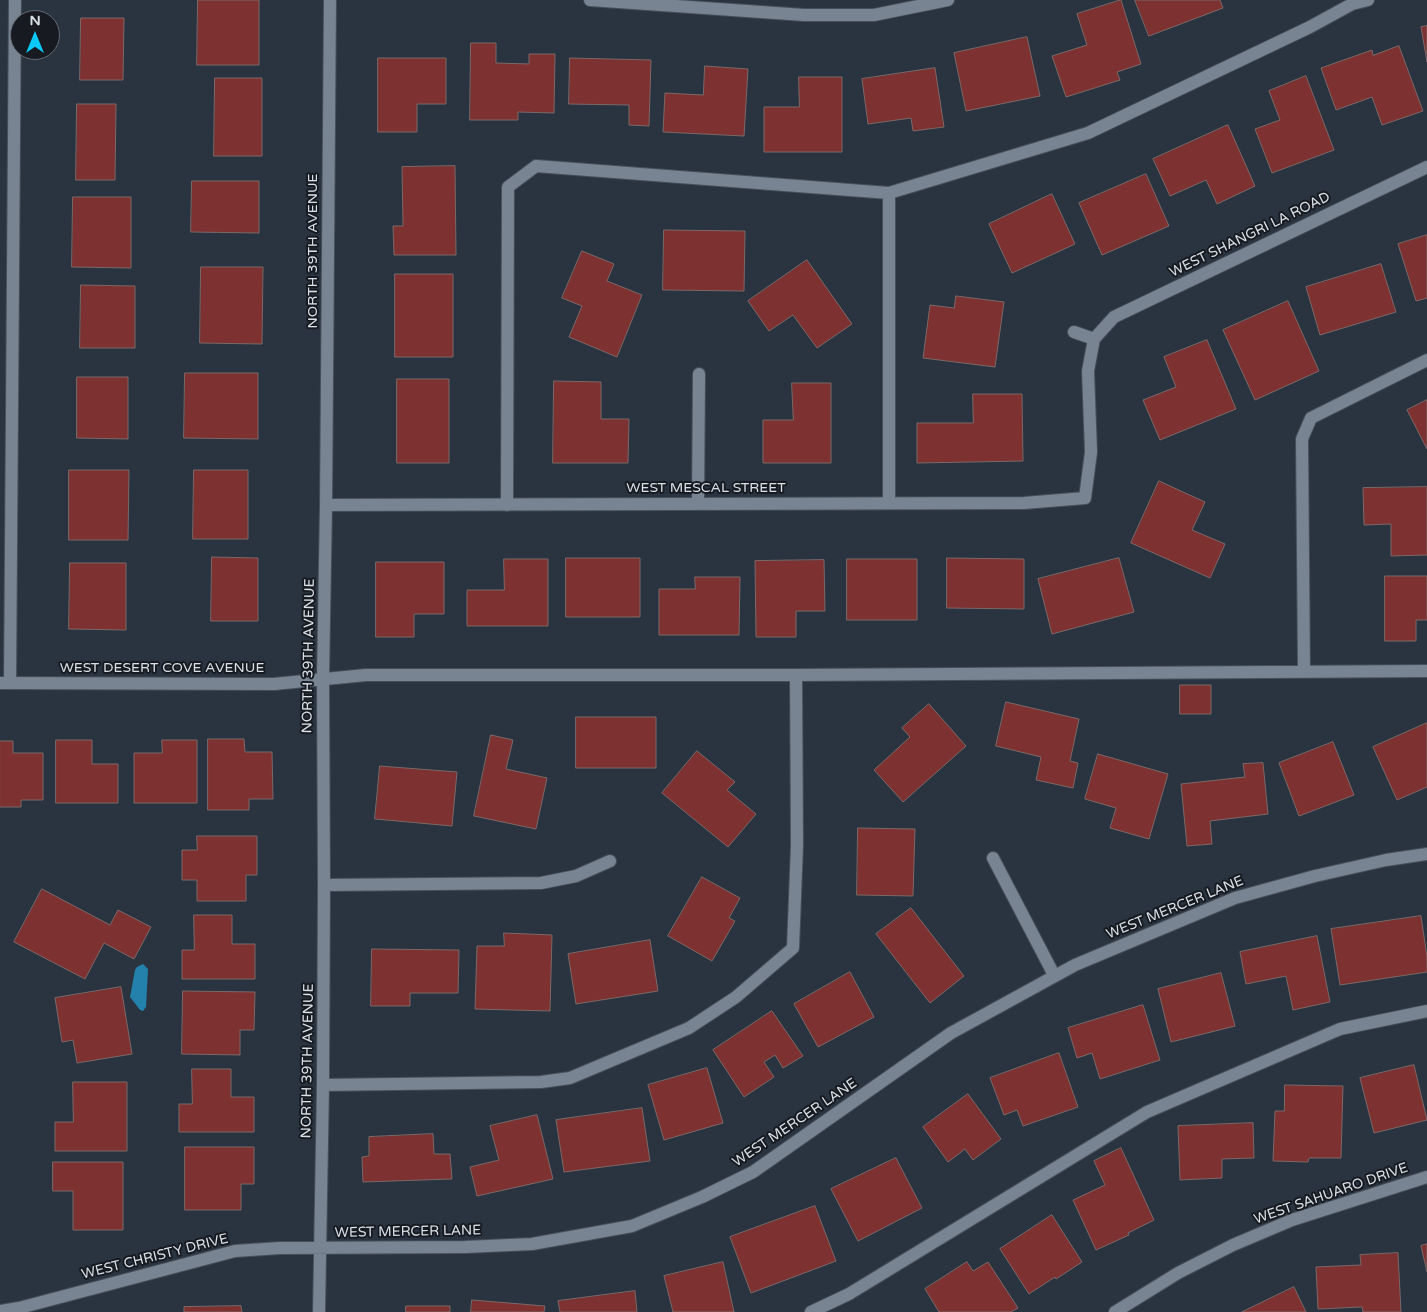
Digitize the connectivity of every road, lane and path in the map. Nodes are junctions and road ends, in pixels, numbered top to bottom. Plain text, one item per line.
1 (16, 0) edge
2 (330, 0) edge
3 (590, 0) edge
4 (948, 0) edge
5 (1368, 0) edge
6 (1427, 167) edge
7 (889, 193) junction
8 (1074, 332) dead end
9 (1094, 339) junction
10 (1427, 360) edge
11 (699, 374) dead end
12 (698, 503) junction
13 (889, 503) junction
14 (326, 505) junction
15 (507, 505) junction
16 (1304, 670) junction
17 (1427, 670) edge
18 (796, 675) junction
19 (323, 678) junction
20 (5, 683) edge
21 (1427, 854) edge
22 (993, 858) dead end
23 (610, 861) dead end
24 (324, 885) junction
25 (1054, 976) junction
26 (1427, 1011) edge
27 (323, 1085) junction
28 (1427, 1177) edge
29 (320, 1248) junction
30 (0, 1311) edge
31 (319, 1312) edge
32 (811, 1312) edge
33 (1115, 1312) edge

1 - 20 street
2 - 14 street, NORTH 39TH AVENUE
3 - 4 street
5 - 7 street
6 - 9 street, WEST SHANGRI LA ROAD
7 - 13 street
7 - 15 street
8 - 9 street
9 - 13 street, WEST MESCAL STREET
10 - 16 street
11 - 12 street
12 - 13 street, WEST MESCAL STREET
12 - 15 street, WEST MESCAL STREET
14 - 15 street, WEST MESCAL STREET
14 - 19 street, NORTH 39TH AVENUE
16 - 17 street, WEST DESERT COVE AVENUE
16 - 18 street, WEST DESERT COVE AVENUE
18 - 19 street, WEST DESERT COVE AVENUE
18 - 27 street
19 - 20 street, WEST DESERT COVE AVENUE
19 - 24 street, NORTH 39TH AVENUE
21 - 25 street, WEST MERCER LANE
22 - 25 street
23 - 24 street
24 - 27 street, NORTH 39TH AVENUE
25 - 29 street, WEST MERCER LANE
26 - 32 street
27 - 29 street, NORTH 39TH AVENUE
28 - 33 street, WEST SAHUARO DRIVE
29 - 30 street, WEST CHRISTY DRIVE
29 - 31 street, NORTH 39TH AVENUE

